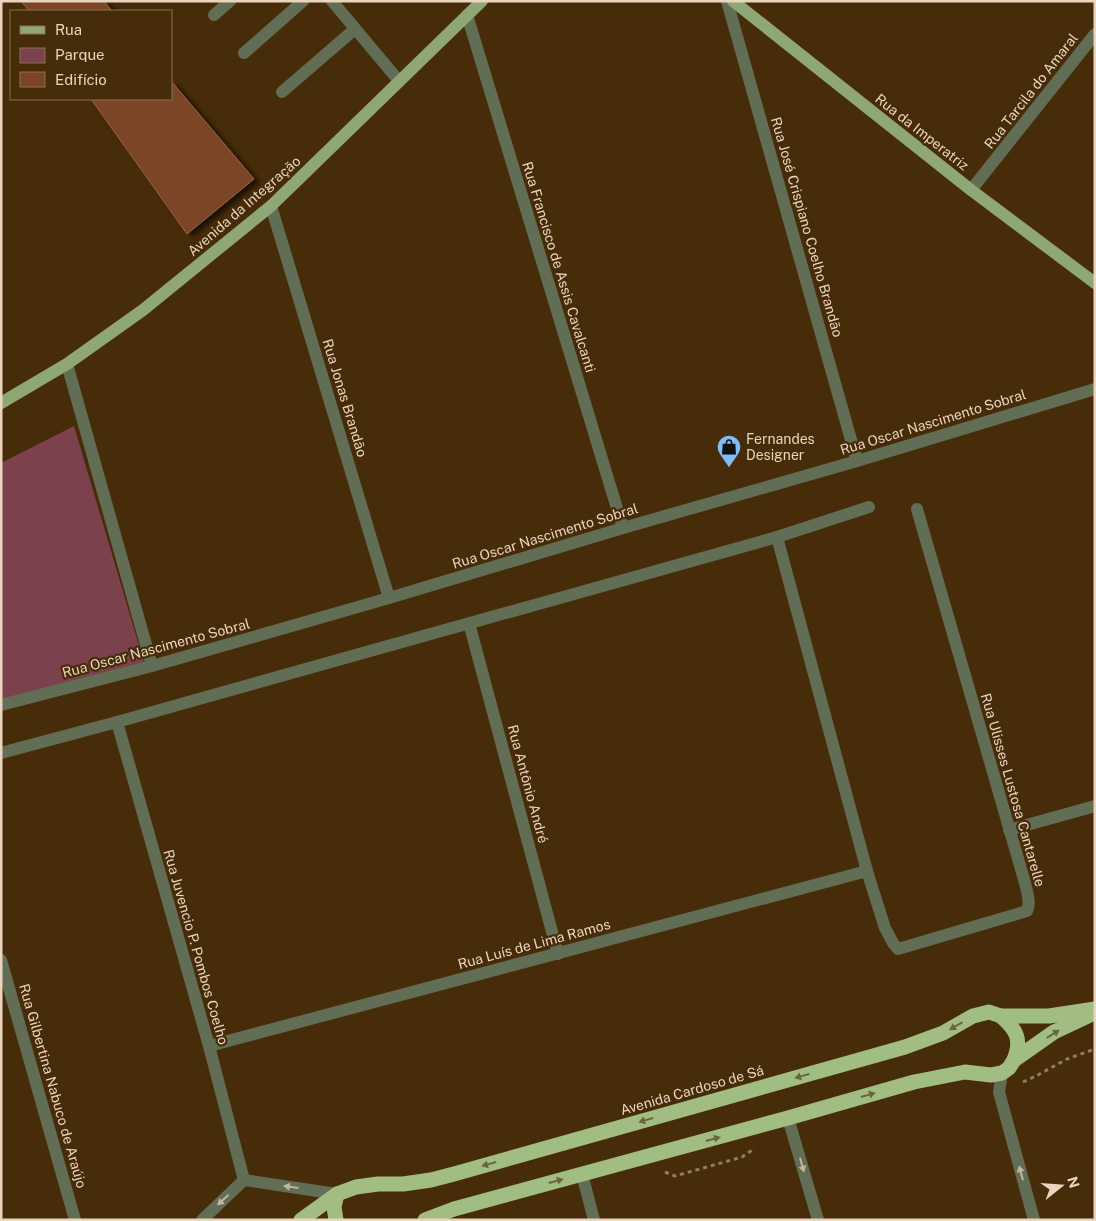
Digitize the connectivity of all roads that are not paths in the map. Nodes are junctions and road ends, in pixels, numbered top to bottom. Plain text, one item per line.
1 (230, 1) edge
2 (302, 1) edge
3 (332, 1) edge
4 (482, 1) edge
5 (727, 1) edge
6 (733, 1) edge
7 (214, 15) dead end
8 (467, 15) junction
9 (355, 29) junction
10 (1095, 34) edge
11 (244, 52) dead end
12 (399, 81) junction
13 (282, 92) dead end
14 (971, 190) junction
15 (272, 206) junction
16 (1095, 283) edge
17 (67, 364) junction
18 (1095, 389) edge
19 (1, 403) edge
20 (857, 461) junction
21 (870, 507) dead end
22 (917, 509) dead end
23 (623, 528) junction
24 (777, 537) junction
25 (389, 598) junction
26 (469, 623) junction
27 (152, 666) junction
28 (1, 705) edge
29 (117, 722) junction
30 (1, 753) edge
31 (1095, 806) edge
32 (1009, 830) junction
33 (867, 872) junction
34 (558, 954) junction
35 (1, 960) edge
36 (1095, 1011) edge
37 (1001, 1016) junction
38 (208, 1046) junction
39 (1014, 1060) junction
40 (1002, 1073) junction
41 (788, 1118) junction
42 (582, 1174) junction
43 (244, 1180) junction
44 (337, 1194) junction
45 (76, 1220) edge
46 (202, 1220) edge
47 (301, 1220) edge
48 (336, 1220) edge
49 (425, 1220) edge
50 (594, 1220) edge
51 (818, 1220) edge
52 (1034, 1220) edge

1 - 7 street
2 - 11 street
3 - 9 street
4 - 8 main road, Avenida da Integração
5 - 20 street, Rua José Crispiano Coelho Brandão
6 - 14 main road, Rua da Imperatriz
8 - 12 main road, Avenida da Integração
8 - 23 street, Rua Francisco de Assis Cavalcanti
9 - 12 street
9 - 13 street
10 - 14 street, Rua Tarcila do Amaral
12 - 15 main road, Avenida da Integração
14 - 16 main road, Rua da Imperatriz
15 - 17 main road, Avenida da Integração
15 - 25 street, Rua Jonas Brandão
17 - 19 main road, Avenida da Integração
17 - 27 street
18 - 20 street, Rua Oscar Nascimento Sobral
20 - 23 street, Rua Oscar Nascimento Sobral
21 - 24 street
22 - 32 street, Rua Ulisses Lustosa Cantarelle
23 - 25 street, Rua Oscar Nascimento Sobral
24 - 26 street
24 - 33 street, Rua Ulisses Lustosa Cantarelle
25 - 27 street, Rua Oscar Nascimento Sobral
26 - 29 street
26 - 34 street, Rua Antônio André
27 - 28 street, Rua Oscar Nascimento Sobral
29 - 30 street
29 - 38 street, Rua Juvencio P. Pombos Coelho
31 - 32 street
32 - 33 street, Rua Ulisses Lustosa Cantarelle
33 - 34 street, Rua Luís de Lima Ramos
34 - 38 street, Rua Luís de Lima Ramos
35 - 45 street, Rua Gilbertina Nabuco de Araújo
36 - 37 highway, Avenida Cardoso de Sá
39 -> 36 highway, Avenida Cardoso de Sá
37 - 39 highway
37 -> 44 highway, Avenida Cardoso de Sá
38 - 43 street, Rua Juvencio P. Pombos Coelho
39 - 40 highway, Avenida Cardoso de Sá
41 -> 40 highway
52 -> 40 street
42 -> 41 highway
41 -> 51 street
49 -> 42 highway
42 - 50 street
44 -> 43 street
43 -> 46 street
44 - 47 highway, Avenida Cardoso de Sá
44 - 48 highway

